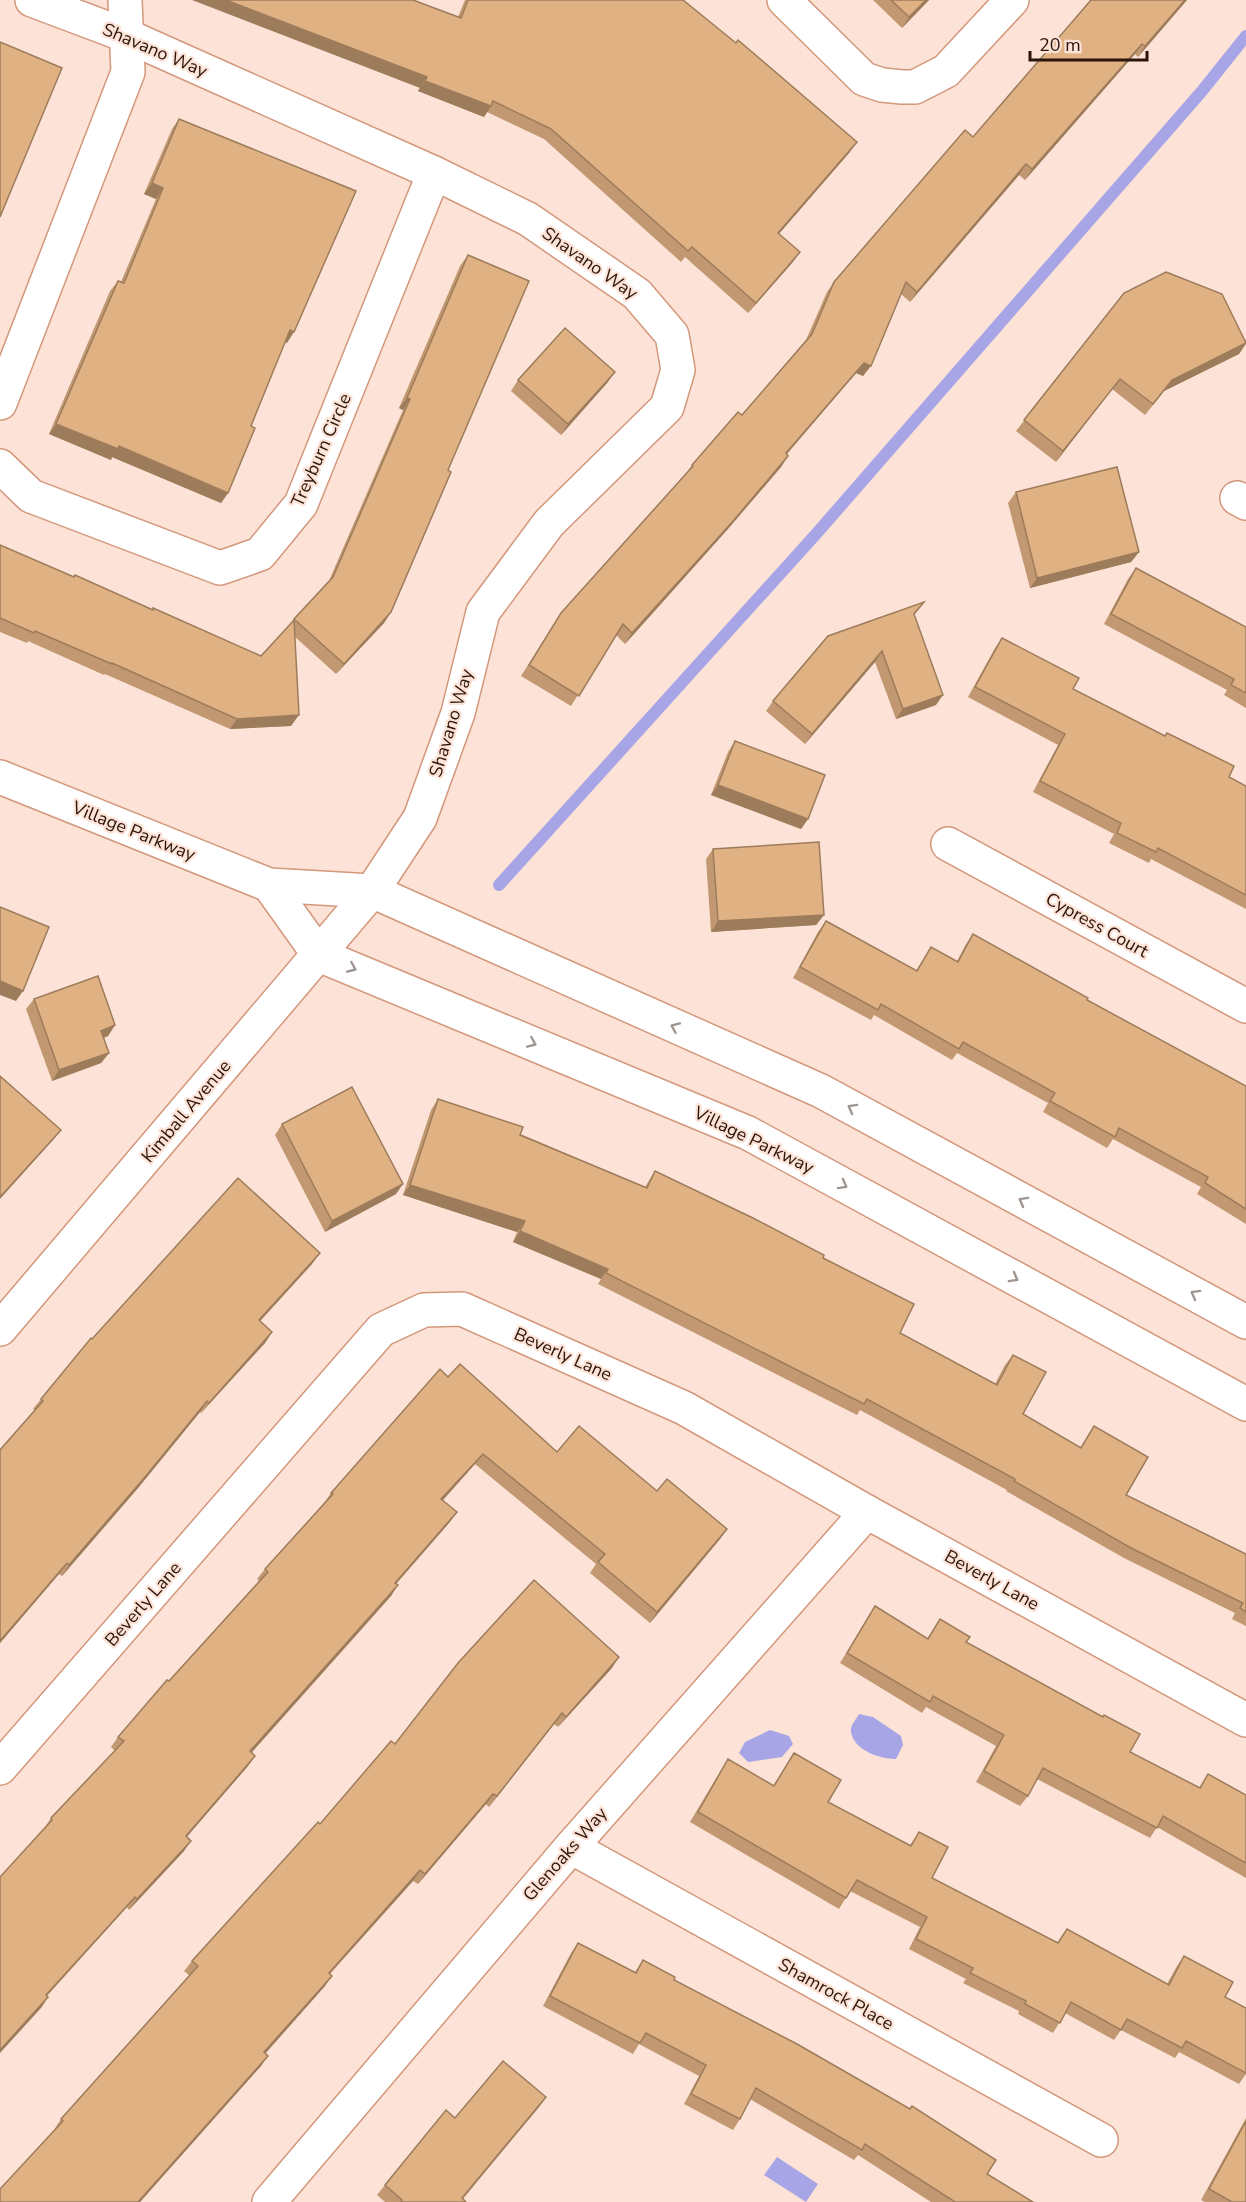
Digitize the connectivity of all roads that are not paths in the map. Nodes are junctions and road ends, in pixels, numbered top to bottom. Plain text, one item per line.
1 (32, 0) edge
2 (125, 0) edge
3 (784, 0) edge
4 (1012, 0) edge
5 (125, 35) junction
6 (434, 173) junction
7 (0, 403) edge
8 (0, 466) edge
9 (0, 777) edge
10 (948, 844) dead end
11 (268, 885) junction
12 (372, 891) junction
13 (319, 955) junction
14 (1246, 1006) edge
15 (1246, 1322) edge
16 (0, 1329) edge
17 (1246, 1404) edge
18 (867, 1512) junction
19 (1246, 1720) edge
20 (0, 1768) edge
21 (571, 1847) junction
22 (1101, 2140) dead end
23 (270, 2202) edge

1 - 5 street, Shavano Way
2 - 5 street
3 - 4 street
5 - 6 street, Shavano Way
5 - 7 street
6 - 8 street, Treyburn Circle
6 - 12 street, Shavano Way
9 - 11 street, Village Parkway
10 - 14 street, Cypress Court
11 - 12 street, Village Parkway
11 - 13 street
12 - 13 street, Kimball Avenue
15 -> 12 street, Village Parkway
13 - 16 street, Kimball Avenue
13 -> 17 street, Village Parkway
18 - 19 street, Beverly Lane
18 - 20 street, Beverly Lane
18 - 21 street, Glenoaks Way
21 - 22 street, Shamrock Place
21 - 23 street, Glenoaks Way

